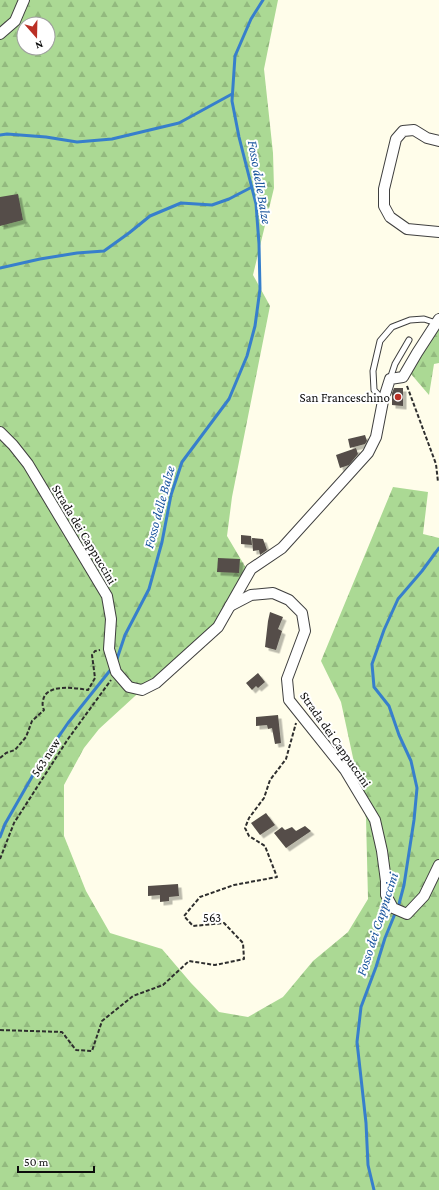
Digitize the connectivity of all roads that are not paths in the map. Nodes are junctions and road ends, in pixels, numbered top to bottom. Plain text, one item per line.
1 (24, 0) edge
2 (0, 34) edge
3 (439, 141) edge
4 (439, 232) edge
5 (437, 321) edge
6 (409, 340) dead end
7 (390, 379) junction
8 (383, 401) junction
9 (0, 432) edge
10 (230, 606) junction
11 (439, 864) edge

1 - 2 street
3 - 4 street
5 - 7 street
5 - 8 lane
6 - 7 lane
7 - 8 street, Strada dei Cappuccini
8 - 10 street, Strada dei Cappuccini
9 - 10 street, Strada dei Cappuccini
10 - 11 street, Strada dei Cappuccini

